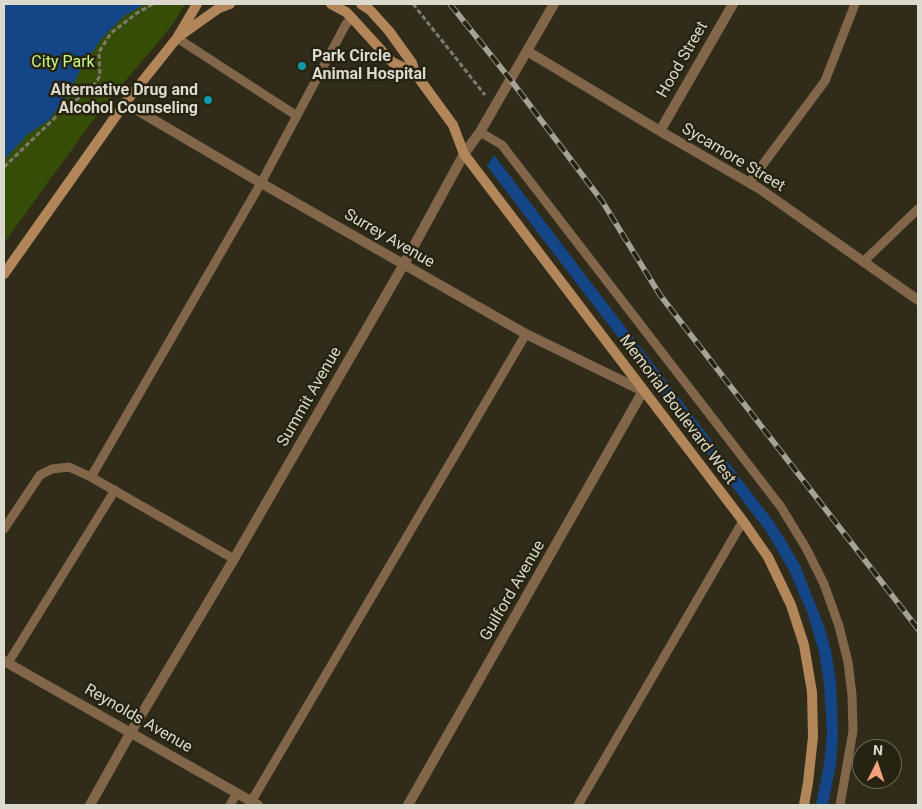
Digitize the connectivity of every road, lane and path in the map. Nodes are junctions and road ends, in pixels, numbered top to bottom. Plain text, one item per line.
1 (154, 4) edge
2 (197, 4) edge
3 (230, 4) edge
4 (331, 4) edge
5 (361, 4) edge
6 (375, 4) edge
7 (413, 4) edge
8 (554, 4) edge
9 (733, 4) edge
10 (855, 4) edge
11 (352, 18) junction
12 (380, 21) junction
13 (176, 38) junction
14 (527, 51) junction
15 (415, 73) junction
16 (485, 95) dead end
17 (125, 103) junction
18 (297, 116) junction
19 (660, 131) junction
20 (480, 132) junction
21 (464, 154) junction
22 (4, 167) edge
23 (749, 182) junction
24 (261, 183) junction
25 (918, 209) edge
26 (863, 262) junction
27 (404, 264) junction
28 (4, 274) edge
29 (918, 300) edge
30 (526, 334) junction
31 (643, 391) junction
32 (92, 477) junction
33 (115, 490) junction
34 (743, 521) junction
35 (4, 529) edge
36 (234, 559) junction
37 (6, 662) edge
38 (131, 732) junction
39 (237, 793) junction
40 (254, 803) edge
41 (90, 805) edge
42 (230, 805) edge
43 (408, 805) edge
44 (578, 805) edge
45 (804, 805) edge
46 (840, 805) edge

1 - 22 path
2 - 13 street
3 - 13 street
4 - 11 street, Memorial Boulevard West
5 - 12 street, Memorial Boulevard West
6 - 12 street
7 - 16 path
8 - 14 street, Summit Avenue
9 - 19 street, Hood Street
10 - 23 lane
11 - 15 street, Memorial Boulevard West
11 - 18 lane
12 - 15 street, Memorial Boulevard West
13 - 17 street
13 - 18 lane
14 - 19 street, Sycamore Street
14 - 20 street, Summit Avenue
15 - 21 street, Memorial Boulevard West
17 - 24 street, Surrey Avenue
17 - 28 street
18 - 24 lane
19 - 23 street, Sycamore Street
20 - 21 street, Summit Avenue
20 - 46 lane
21 - 27 street, Summit Avenue
21 - 31 street, Memorial Boulevard West
23 - 26 street, Sycamore Street
24 - 27 street, Surrey Avenue
24 - 32 lane
25 - 26 lane
26 - 29 street, Sycamore Street
27 - 30 street, Surrey Avenue
27 - 36 street, Summit Avenue
30 - 31 street, Surrey Avenue
30 - 40 lane
31 - 34 street, Memorial Boulevard West
31 - 43 street, Guilford Avenue
32 - 33 lane
32 - 35 lane
33 - 36 lane
33 - 37 lane
34 - 44 lane
34 - 45 street, Memorial Boulevard West
36 - 38 street, Summit Avenue
37 - 38 street, Reynolds Avenue
38 - 39 street, Reynolds Avenue
38 - 41 street, Summit Avenue
39 - 40 street, Reynolds Avenue
39 - 42 lane

